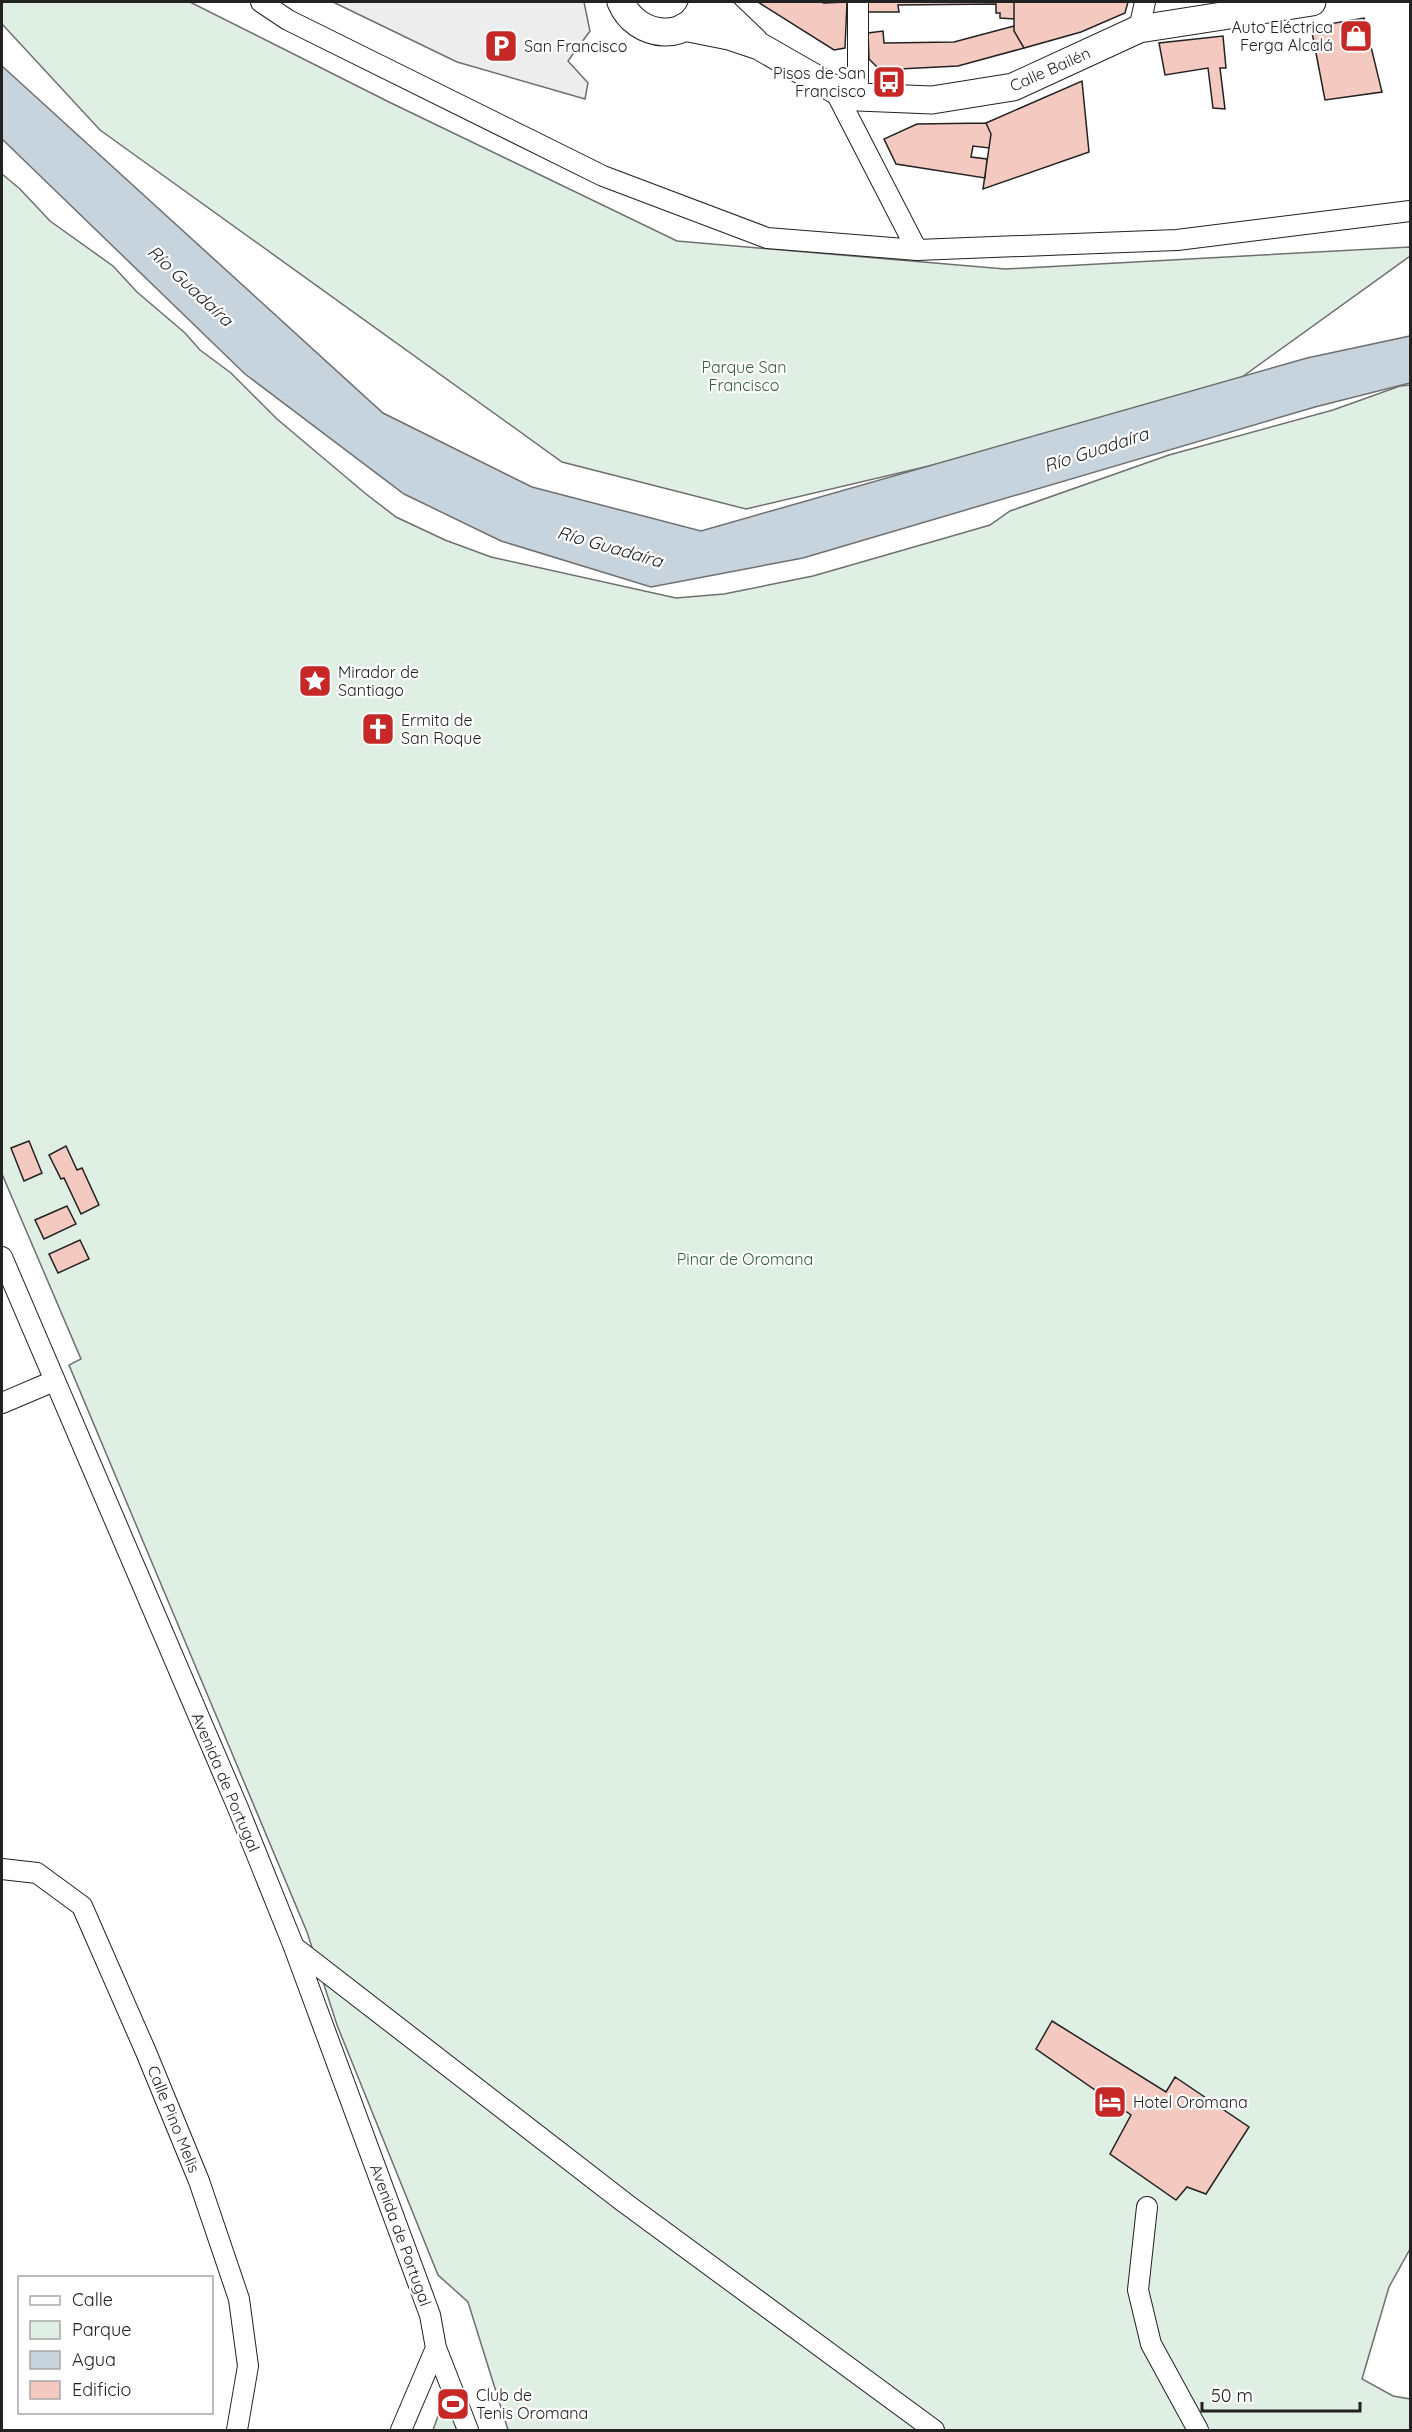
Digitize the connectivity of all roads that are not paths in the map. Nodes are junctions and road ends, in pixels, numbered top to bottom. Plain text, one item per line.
1 (261, 2) edge
2 (621, 2) edge
3 (703, 2) edge
4 (713, 2) edge
5 (858, 2) edge
6 (1146, 2) edge
7 (1312, 2) edge
8 (684, 27) junction
9 (1139, 28) junction
10 (759, 46) junction
11 (846, 93) junction
12 (1410, 211) edge
13 (917, 250) junction
14 (2, 1257) edge
15 (54, 1381) junction
16 (2, 1403) edge
17 (2, 1869) edge
18 (294, 1947) junction
19 (1148, 2207) dead end
20 (436, 2348) junction
21 (237, 2430) edge
22 (401, 2430) edge
23 (468, 2430) edge
24 (934, 2430) edge
25 (1198, 2430) edge

1 - 13 street
2 - 8 main road, Calle Bailén
3 - 8 main road
4 - 10 main road, Calle Bailén
5 - 11 street
6 - 9 street
7 - 9 main road, Calle Bailén
8 - 10 main road, Calle Bailén
9 - 11 main road, Calle Bailén
10 - 11 main road, Calle Bailén
11 - 13 street
12 - 13 street
14 - 15 street, Avenida de Portugal
15 - 16 street
15 - 18 street, Avenida de Portugal
17 - 21 street, Calle Pino Melis
18 - 20 street, Avenida de Portugal
18 - 24 street
19 - 25 street
20 - 22 street
20 - 23 street, Avenida de Portugal

